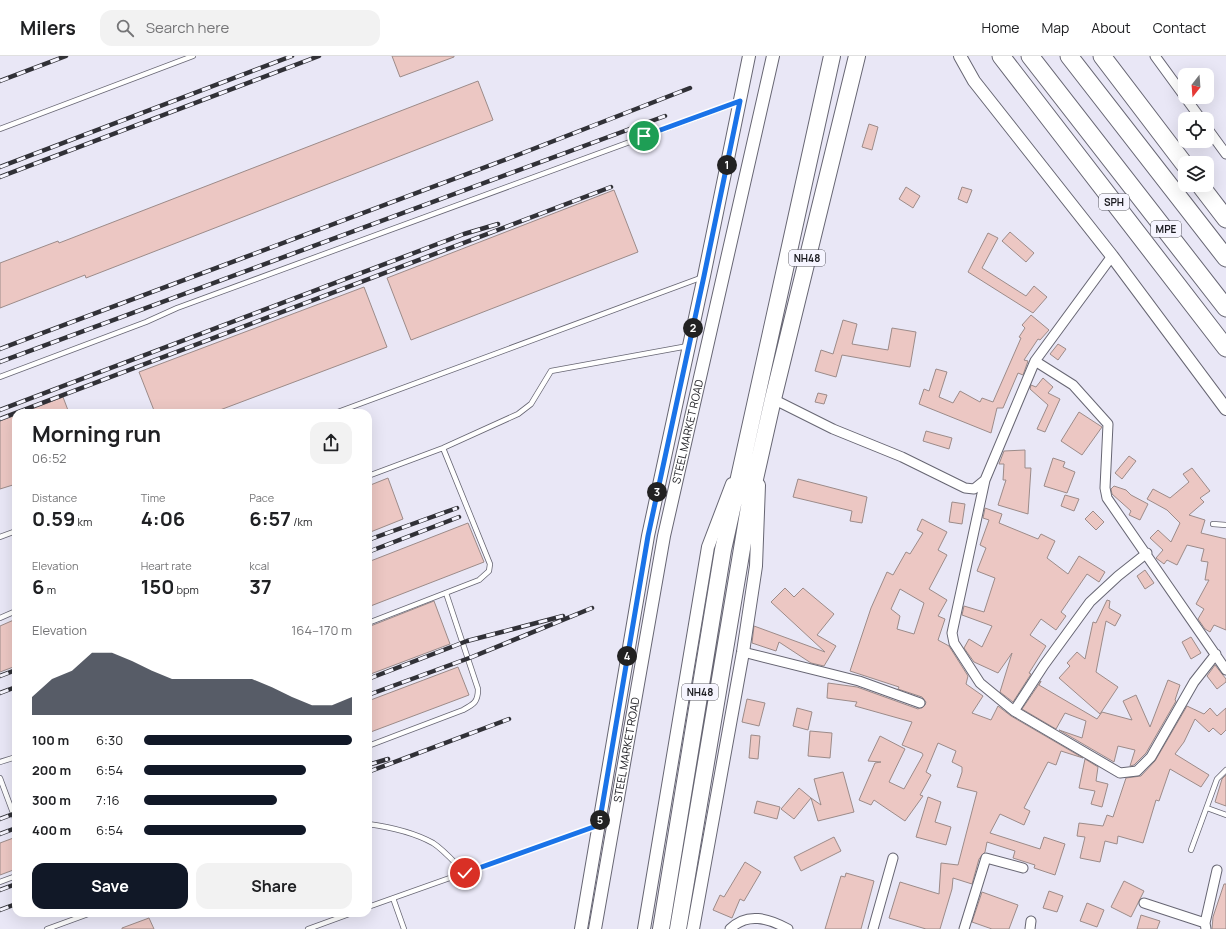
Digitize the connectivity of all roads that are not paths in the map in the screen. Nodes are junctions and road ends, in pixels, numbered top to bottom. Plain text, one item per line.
1 (193, 56) edge
2 (749, 56) edge
3 (773, 56) edge
4 (832, 56) edge
5 (857, 56) edge
6 (960, 56) edge
7 (1001, 56) edge
8 (1030, 56) edge
9 (1069, 56) edge
10 (1102, 56) edge
11 (1155, 56) edge
12 (740, 101) junction
13 (1196, 112) edge
14 (0, 129) edge
15 (1214, 138) edge
16 (1226, 154) edge
17 (1178, 156) edge
18 (1206, 192) edge
19 (1226, 218) edge
20 (1112, 256) junction
21 (1226, 258) edge
22 (704, 276) junction
23 (1226, 308) edge
24 (689, 346) junction
25 (1226, 348) edge
26 (1035, 361) junction
27 (0, 377) edge
28 (773, 399) junction
29 (346, 409) edge
30 (1226, 409) edge
31 (443, 448) junction
32 (752, 458) junction
33 (372, 475) edge
34 (985, 480) junction
35 (1213, 524) dead end
36 (1226, 525) edge
37 (12, 532) edge
38 (0, 537) edge
39 (1146, 553) junction
40 (446, 593) junction
41 (12, 613) edge
42 (0, 618) edge
43 (372, 621) edge
44 (743, 652) junction
45 (1216, 654) junction
46 (1226, 670) edge
47 (920, 702) dead end
48 (1014, 711) junction
49 (372, 744) edge
50 (12, 758) edge
51 (0, 762) edge
52 (1226, 770) edge
53 (0, 778) edge
54 (1207, 808) junction
55 (12, 810) edge
56 (1226, 814) edge
57 (614, 820) junction
58 (372, 824) edge
59 (599, 825) junction
60 (1191, 850) dead end
61 (893, 858) dead end
62 (1023, 868) dead end
63 (1217, 870) dead end
64 (465, 873) junction
65 (12, 878) edge
66 (0, 882) edge
67 (393, 898) junction
68 (1144, 903) dead end
69 (372, 906) edge
70 (80, 917) edge
71 (341, 917) edge
72 (1206, 926) edge
73 (47, 929) edge
74 (308, 929) edge
75 (404, 929) edge
76 (581, 929) edge
77 (595, 929) edge
78 (644, 929) edge
79 (661, 929) edge
80 (678, 929) edge
81 (693, 929) edge
82 (730, 929) edge
83 (788, 929) edge
84 (873, 929) edge
85 (964, 929) edge

1 - 14 lane
2 - 12 street, STEEL MARKET ROAD
3 - 57 street, STEEL MARKET ROAD
4 - 32 highway, NH48
5 - 28 highway, NH48
6 - 20 street
7 - 25 highway, SPH
8 - 23 highway, MPE
9 - 21 highway, MPE
10 - 17 highway
11 - 13 street
12 - 22 street, STEEL MARKET ROAD
12 - 27 lane
15 - 16 street
18 - 19 highway
20 - 26 street
20 - 30 street
22 - 24 street, STEEL MARKET ROAD
22 - 29 lane
24 - 31 lane
24 - 59 street, STEEL MARKET ROAD
26 - 34 street
26 - 39 street
28 - 32 highway, NH48
28 - 34 street
31 - 33 lane
31 - 40 lane
32 - 44 street
32 - 78 street
32 - 79 highway, NH48
32 - 80 highway, NH48
34 - 48 street
35 - 36 lane
37 - 38 lane
39 - 45 street
39 - 48 street
40 - 43 lane
40 - 49 lane
41 - 42 lane
44 - 47 street
44 - 81 street
45 - 46 street
45 - 48 street
50 - 51 lane
52 - 54 lane
53 - 55 lane
54 - 56 lane
54 - 60 lane
57 - 59 lane
57 - 77 street, STEEL MARKET ROAD
58 - 64 lane
59 - 64 lane
59 - 76 street, STEEL MARKET ROAD
61 - 84 street
62 - 85 street
63 - 72 street
64 - 67 lane
65 - 66 lane
67 - 69 lane
67 - 75 lane
68 - 72 street
70 - 73 lane
71 - 74 lane
82 - 83 street

